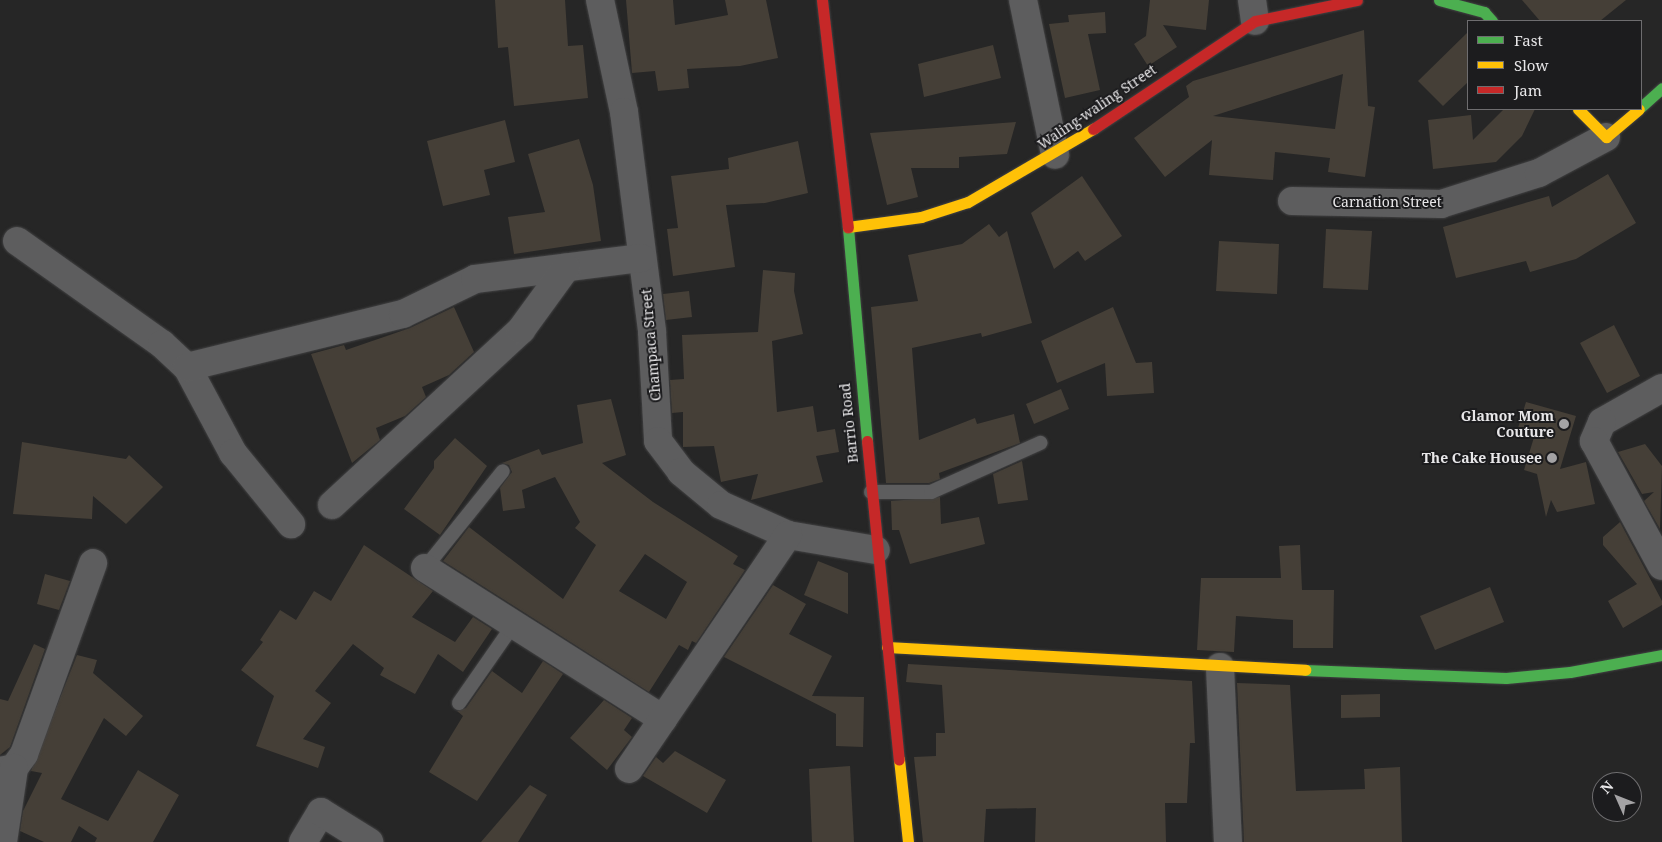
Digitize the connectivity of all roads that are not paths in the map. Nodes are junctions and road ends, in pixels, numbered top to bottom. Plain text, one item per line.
1 (600, 0) edge
2 (822, 0) edge
3 (1023, 0) edge
4 (1357, 0) edge
5 (1439, 0) edge
6 (1254, 11) edge
7 (1491, 20) edge
8 (1662, 88) edge
9 (1642, 106) edge
10 (1579, 110) edge
11 (1638, 110) edge
12 (1606, 137) junction
13 (1055, 155) junction
14 (1292, 201) dead end
15 (848, 226) junction
16 (17, 241) dead end
17 (642, 258) junction
18 (566, 268) junction
19 (187, 367) junction
20 (1662, 388) edge
21 (1040, 443) dead end
22 (503, 471) dead end
23 (871, 492) junction
24 (332, 505) dead end
25 (291, 524) dead end
26 (788, 535) junction
27 (876, 550) junction
28 (93, 563) dead end
29 (1662, 566) edge
30 (424, 568) joint
31 (514, 624) junction
32 (887, 647) junction
33 (1662, 655) edge
34 (1220, 668) junction
35 (459, 703) dead end
36 (663, 719) junction
37 (629, 769) dead end
38 (7, 770) edge
39 (3, 842) edge
40 (303, 842) edge
41 (368, 842) edge
42 (908, 842) edge
43 (1228, 842) edge

1 - 17 street, Champaca Street
2 - 15 street, Barrio Road
3 - 13 street
4 - 6 street, Waling-waling Street
5 - 7 street
6 - 13 street, Waling-waling Street
8 - 9 street, Carnation Street
10 - 12 street
11 - 12 street, Carnation Street
12 - 14 street, Carnation Street
13 - 15 street, Waling-waling Street
15 - 23 street, Barrio Road
16 - 19 street
17 - 18 street
17 - 26 street, Champaca Street
18 - 19 street
18 - 24 street
19 - 25 street
20 - 29 street
21 - 23 lane
22 - 30 lane
23 - 27 street, Barrio Road
26 - 27 street, Champaca Street
26 - 36 street
27 - 32 street, Barrio Road
28 - 38 street
30 - 31 street
31 - 35 lane
31 - 36 street
32 - 34 street
32 - 42 street, Barrio Road
33 - 34 street
34 - 43 street
36 - 37 street
38 - 39 street
40 - 41 street

